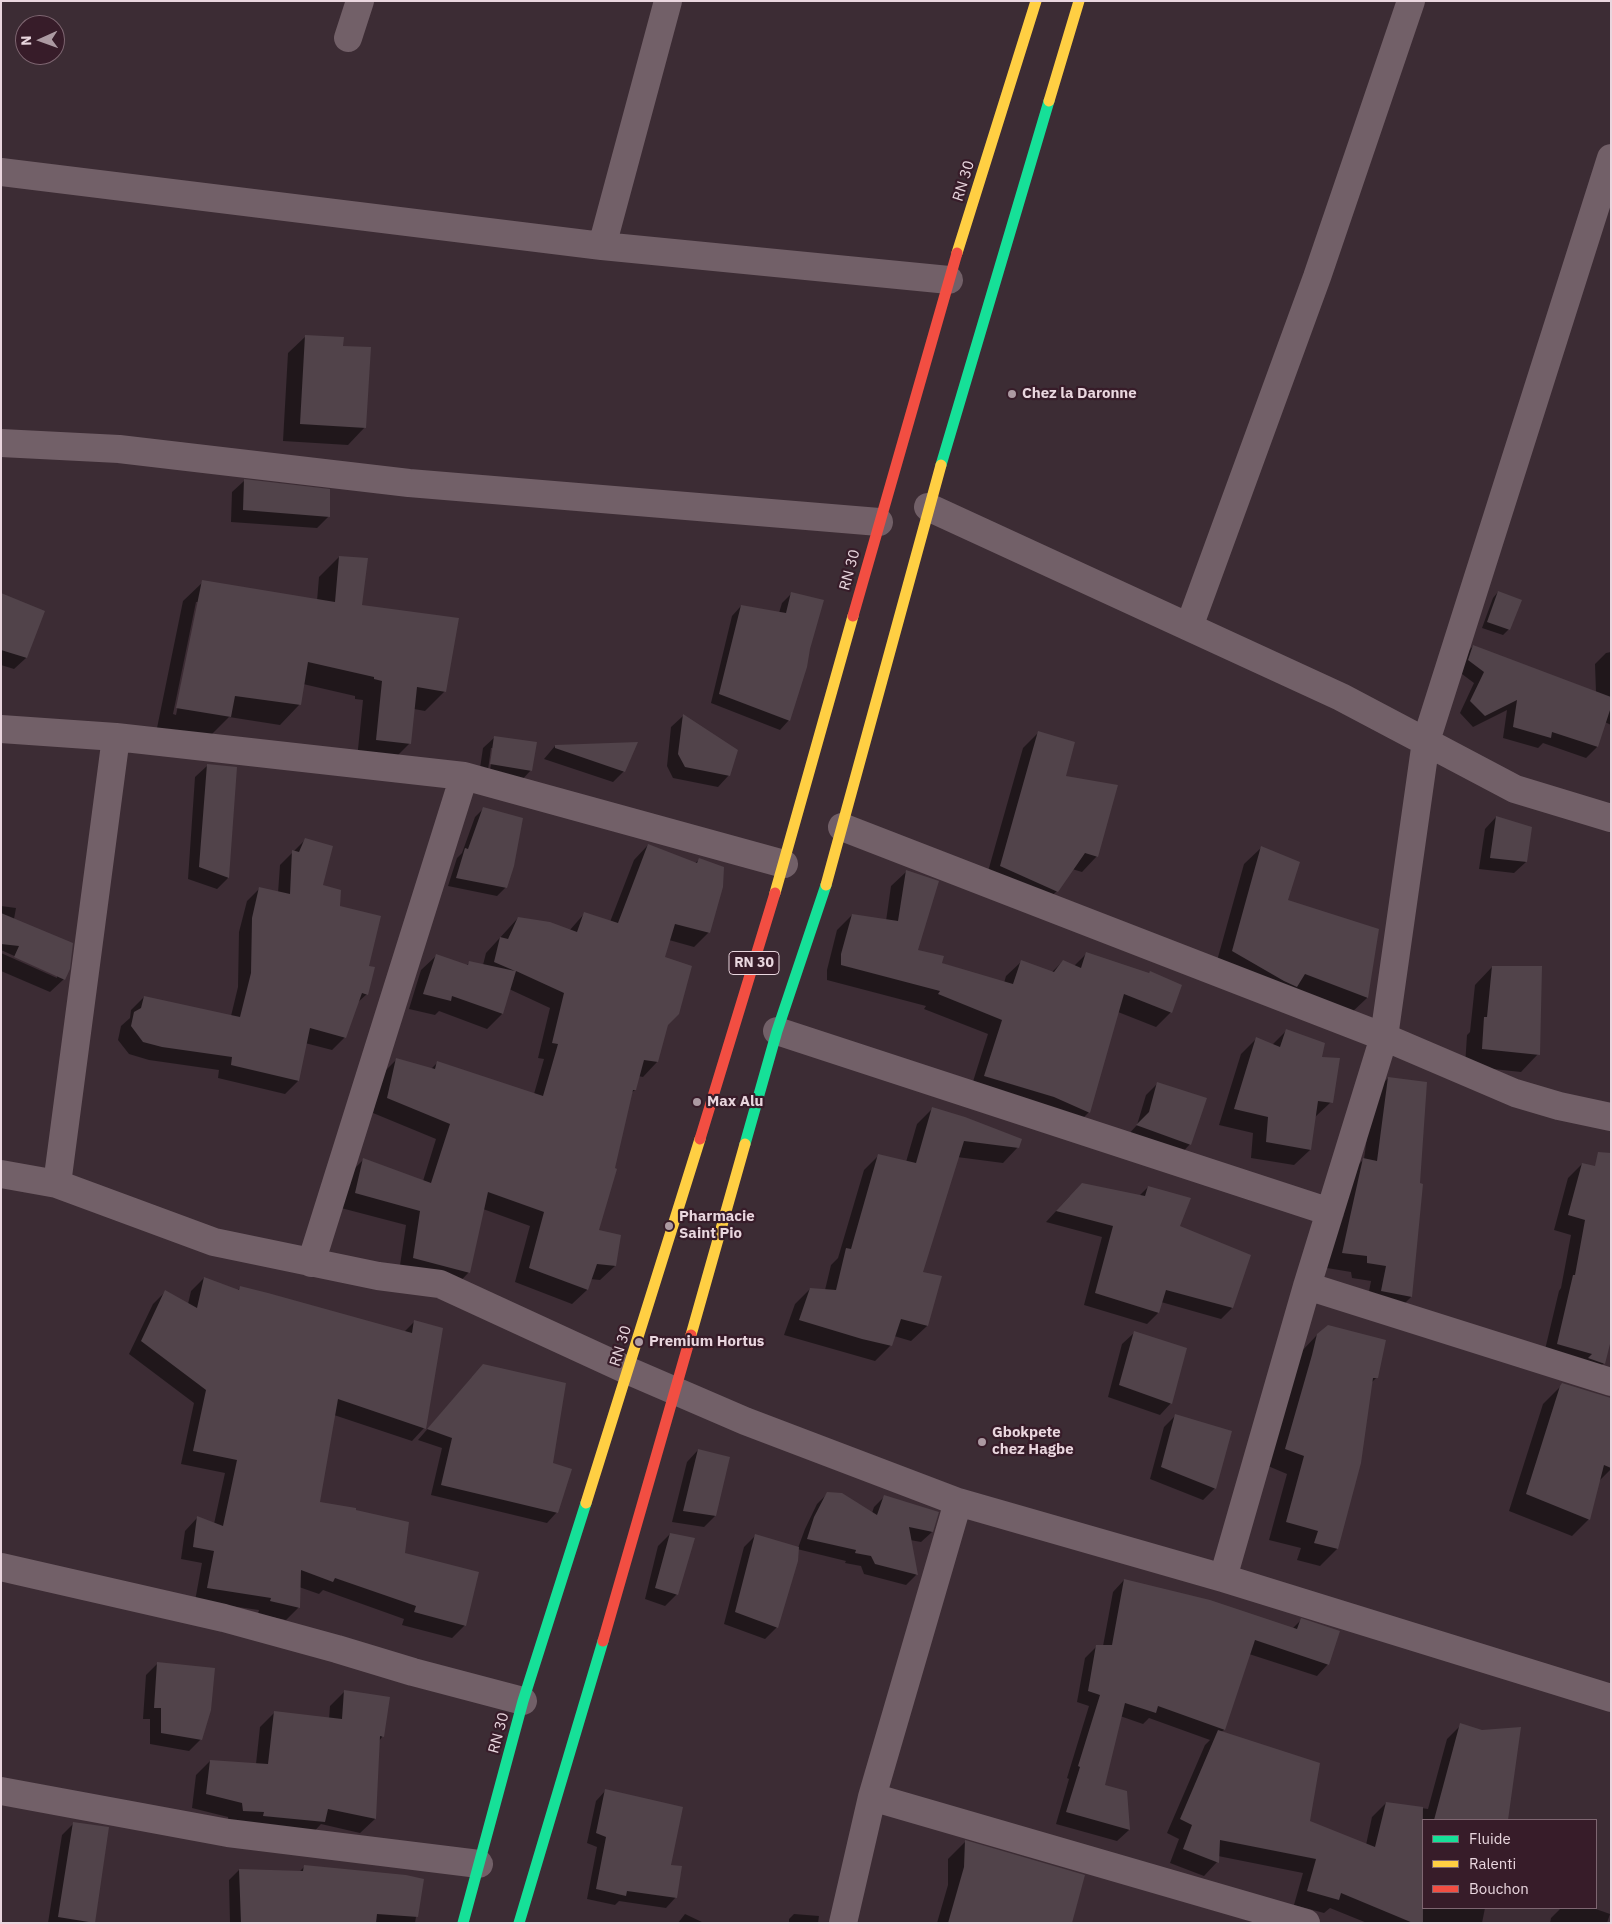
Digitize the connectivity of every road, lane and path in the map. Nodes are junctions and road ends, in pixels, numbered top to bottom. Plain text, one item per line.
1 (360, 1) edge
2 (668, 1) edge
3 (1036, 1) edge
4 (1078, 1) edge
5 (1411, 1) edge
6 (348, 38) dead end
7 (1611, 158) edge
8 (1, 172) edge
9 (602, 246) junction
10 (949, 280) junction
11 (1, 443) edge
12 (928, 507) junction
13 (879, 522) junction
14 (1189, 627) junction
15 (1, 729) edge
16 (116, 737) junction
17 (1426, 741) junction
18 (464, 776) junction
19 (1611, 818) edge
20 (842, 827) junction
21 (784, 864) junction
22 (778, 1031) junction
23 (1384, 1037) junction
24 (1611, 1117) edge
25 (1, 1174) edge
26 (57, 1184) junction
27 (1330, 1212) junction
28 (312, 1262) junction
29 (1307, 1286) junction
30 (629, 1371) junction
31 (1611, 1382) edge
32 (674, 1389) junction
33 (958, 1502) junction
34 (1, 1567) edge
35 (1223, 1578) junction
36 (1611, 1698) edge
37 (523, 1701) junction
38 (1, 1791) edge
39 (872, 1797) junction
40 (479, 1864) junction
41 (463, 1923) edge
42 (519, 1923) edge
43 (843, 1923) edge
44 (1306, 1923) edge

1 - 6 street
2 - 9 street
3 - 10 main road, RN 30 / RN 30
4 - 12 main road, RN 30
5 - 14 street
7 - 17 street
8 - 9 street
9 - 10 street
10 - 13 main road, RN 30 / RN 30
11 - 13 street
12 - 14 street
12 - 20 main road, RN 30
13 - 21 main road, RN 30 / RN 30
14 - 17 street
15 - 16 street
16 - 18 street
16 - 26 street
17 - 19 street
17 - 23 street
18 - 21 street
18 - 28 street
20 - 22 main road, RN 30
20 - 23 street
21 - 30 main road, RN 30 / RN 30
22 - 27 street
22 - 32 main road, RN 30
23 - 24 street
23 - 27 street
25 - 26 street
26 - 28 street
27 - 29 street
28 - 30 street
29 - 31 street
29 - 35 street
30 - 32 street
30 - 37 main road, RN 30 / RN 30
32 - 33 street
32 - 42 main road, RN 30
33 - 35 street
33 - 39 street
34 - 37 street
35 - 36 street
37 - 40 main road, RN 30 / RN 30
38 - 40 street
39 - 43 street
39 - 44 street
40 - 41 main road, RN 30 / RN 30

